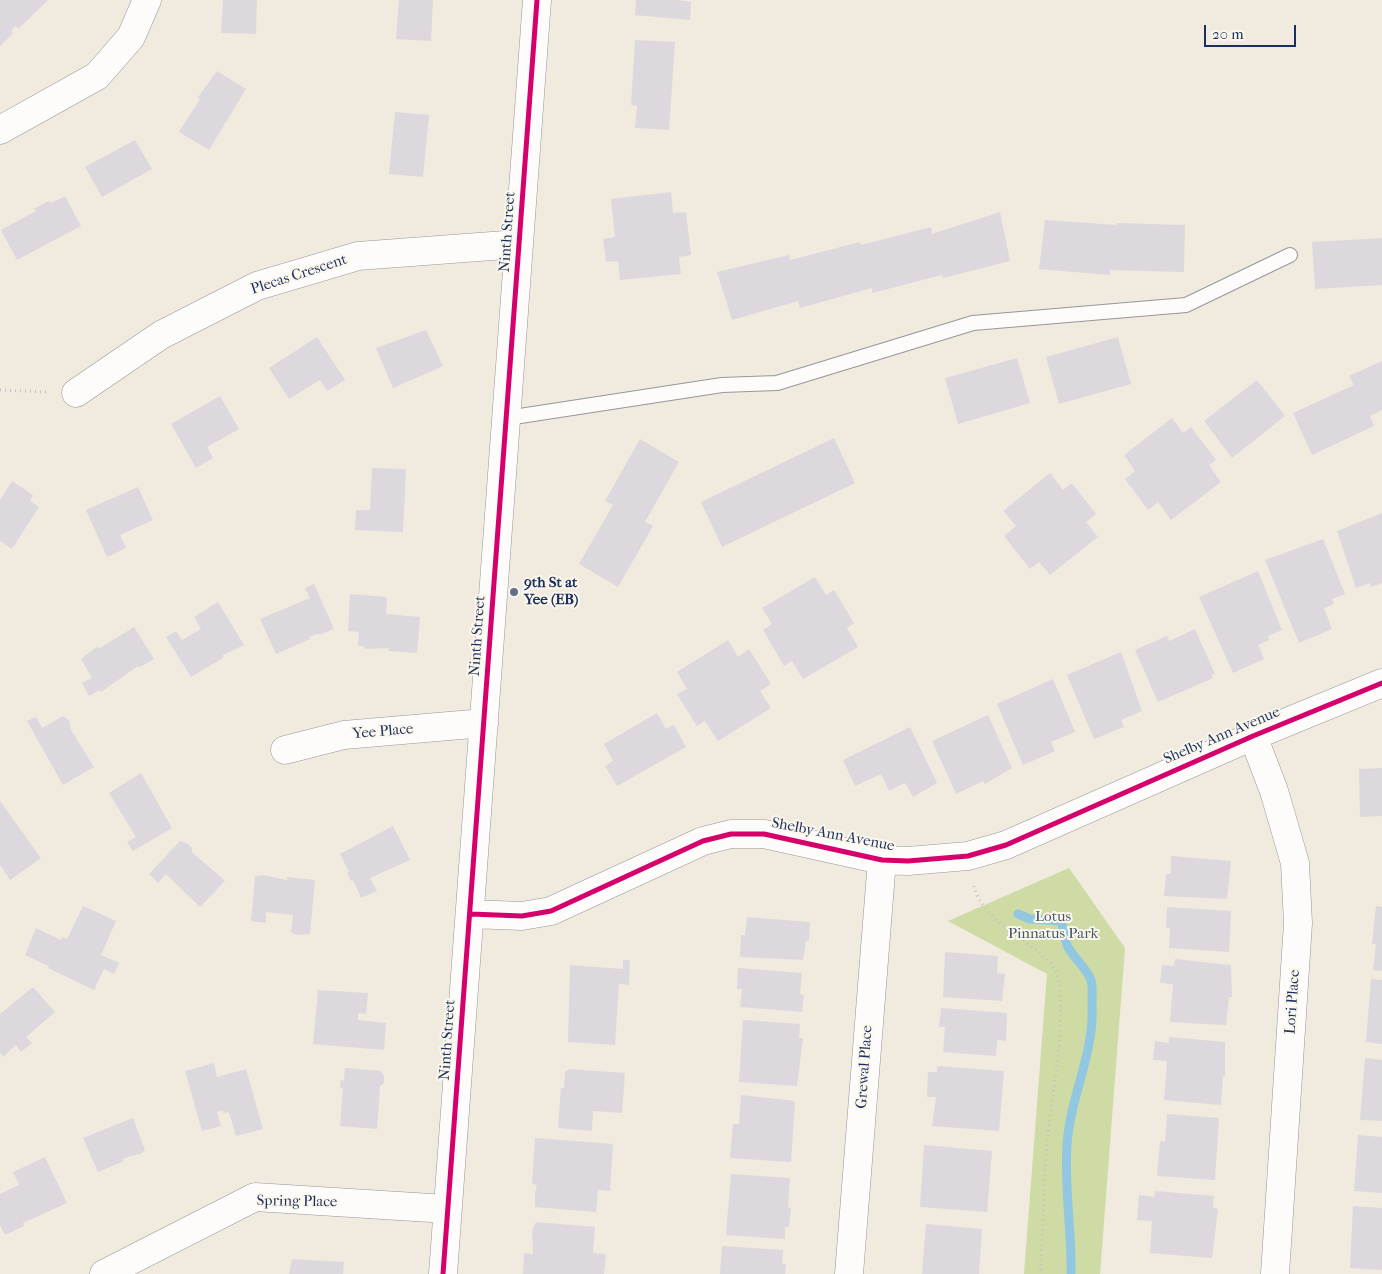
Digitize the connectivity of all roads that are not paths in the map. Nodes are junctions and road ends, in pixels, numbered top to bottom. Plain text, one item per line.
1 (147, 0) edge
2 (537, 0) edge
3 (0, 130) edge
4 (519, 244) junction
5 (1290, 255) dead end
6 (76, 393) road end
7 (507, 418) junction
8 (1382, 683) edge
9 (484, 723) junction
10 (1253, 736) junction
11 (285, 750) dead end
12 (882, 860) junction
13 (470, 914) junction
14 (448, 1209) junction
15 (104, 1274) edge
16 (443, 1274) edge
17 (849, 1274) edge
18 (1275, 1274) edge

1 - 3 street
2 - 4 street, Ninth Street
4 - 6 street, Plecas Crescent
4 - 7 street, Ninth Street
5 - 7 lane
7 - 9 street, Ninth Street
8 - 10 street, Shelby Ann Avenue
9 - 11 street, Yee Place
9 - 13 street, Ninth Street
10 - 12 street, Shelby Ann Avenue
10 - 18 street, Lori Place
12 - 13 street, Shelby Ann Avenue
12 - 17 street, Grewal Place
13 - 14 street, Ninth Street
14 - 15 street, Spring Place
14 - 16 street, Ninth Street

